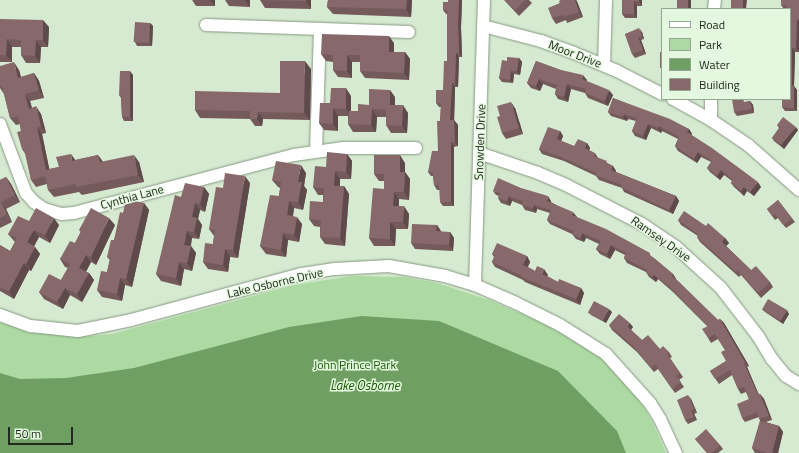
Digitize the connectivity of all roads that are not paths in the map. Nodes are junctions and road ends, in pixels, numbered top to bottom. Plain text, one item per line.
1 (484, 0) edge
2 (606, 0) edge
3 (206, 25) dead end
4 (483, 26) junction
5 (320, 29) junction
6 (409, 32) dead end
7 (604, 65) junction
8 (661, 94) edge
9 (675, 100) edge
10 (712, 100) edge
11 (711, 120) junction
12 (0, 124) edge
13 (416, 148) dead end
14 (316, 151) junction
15 (479, 153) junction
16 (799, 190) edge
17 (475, 285) junction
18 (0, 315) edge
19 (799, 384) edge
20 (676, 453) edge

1 - 4 street, Snowden Drive
2 - 7 street
3 - 5 street
4 - 7 street, Moor Drive
4 - 15 street, Snowden Drive
5 - 6 street
5 - 14 street
7 - 8 street, Moor Drive
9 - 11 street
10 - 11 street
11 - 16 street
12 - 14 street, Cynthia Lane
13 - 14 street, Cynthia Lane
15 - 17 street, Snowden Drive
15 - 19 street, Ramsey Drive
17 - 18 street, Lake Osborne Drive
17 - 20 street, Lake Osborne Drive

